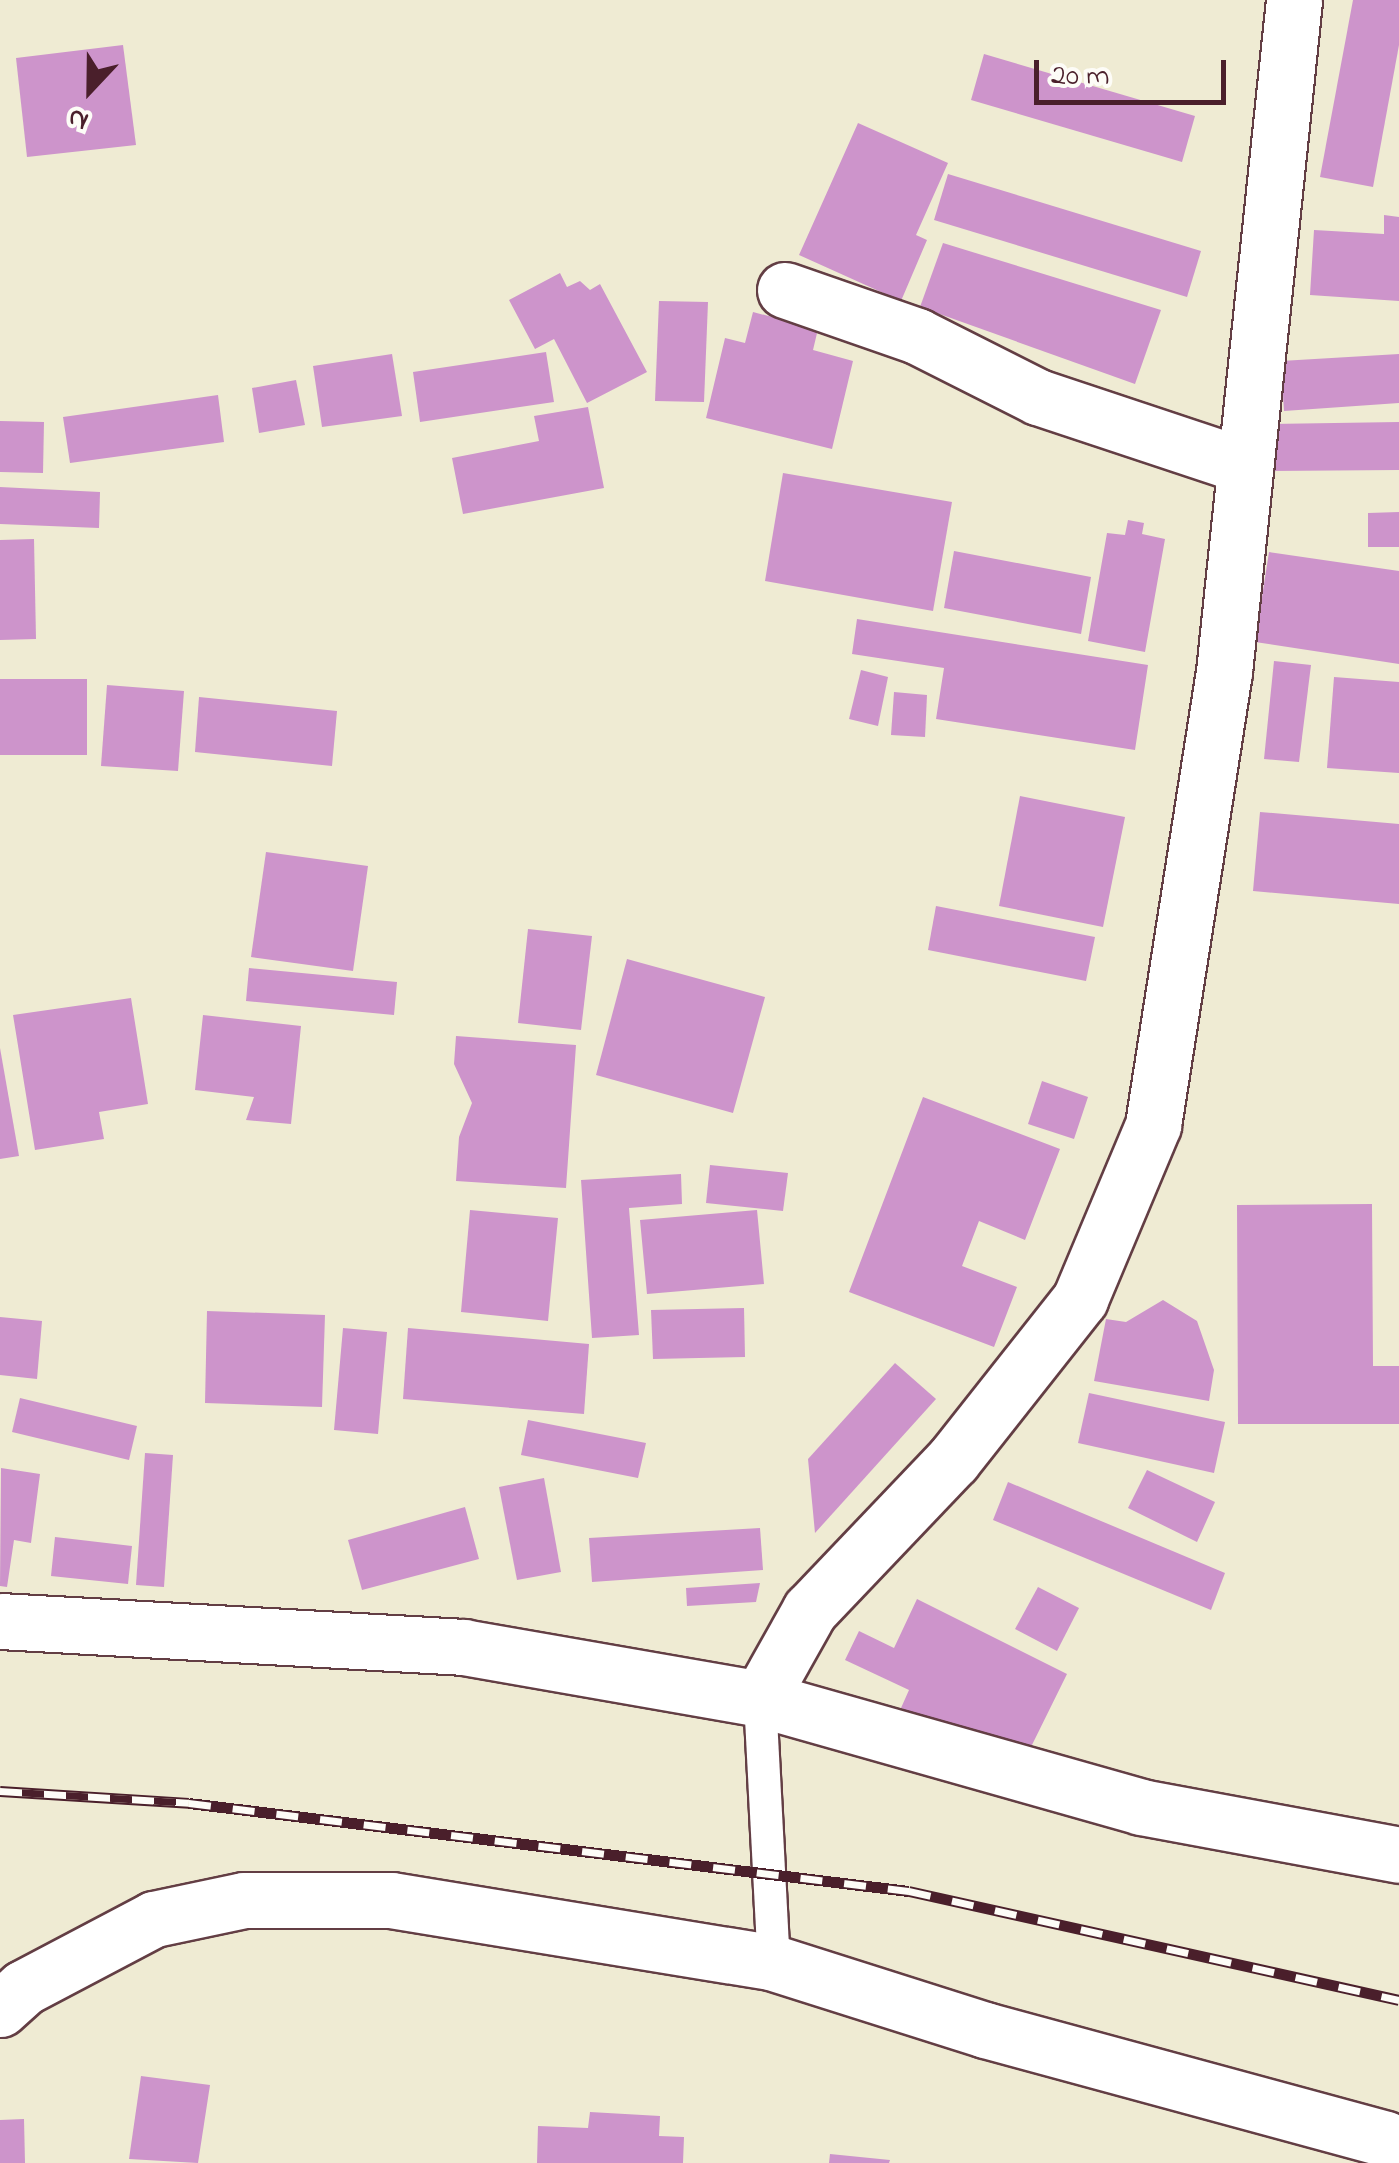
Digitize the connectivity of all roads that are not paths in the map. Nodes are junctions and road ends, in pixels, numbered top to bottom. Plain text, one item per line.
1 (1294, 0) edge
2 (785, 290) dead end
3 (1244, 466) junction
4 (0, 1622) edge
5 (760, 1699) junction
6 (1399, 1855) edge
7 (774, 1963) junction
8 (0, 2009) edge
9 (1399, 2152) edge

1 - 3 street
2 - 3 street
3 - 5 street
4 - 5 street
5 - 6 street
5 - 7 lane
7 - 8 street
7 - 9 street

